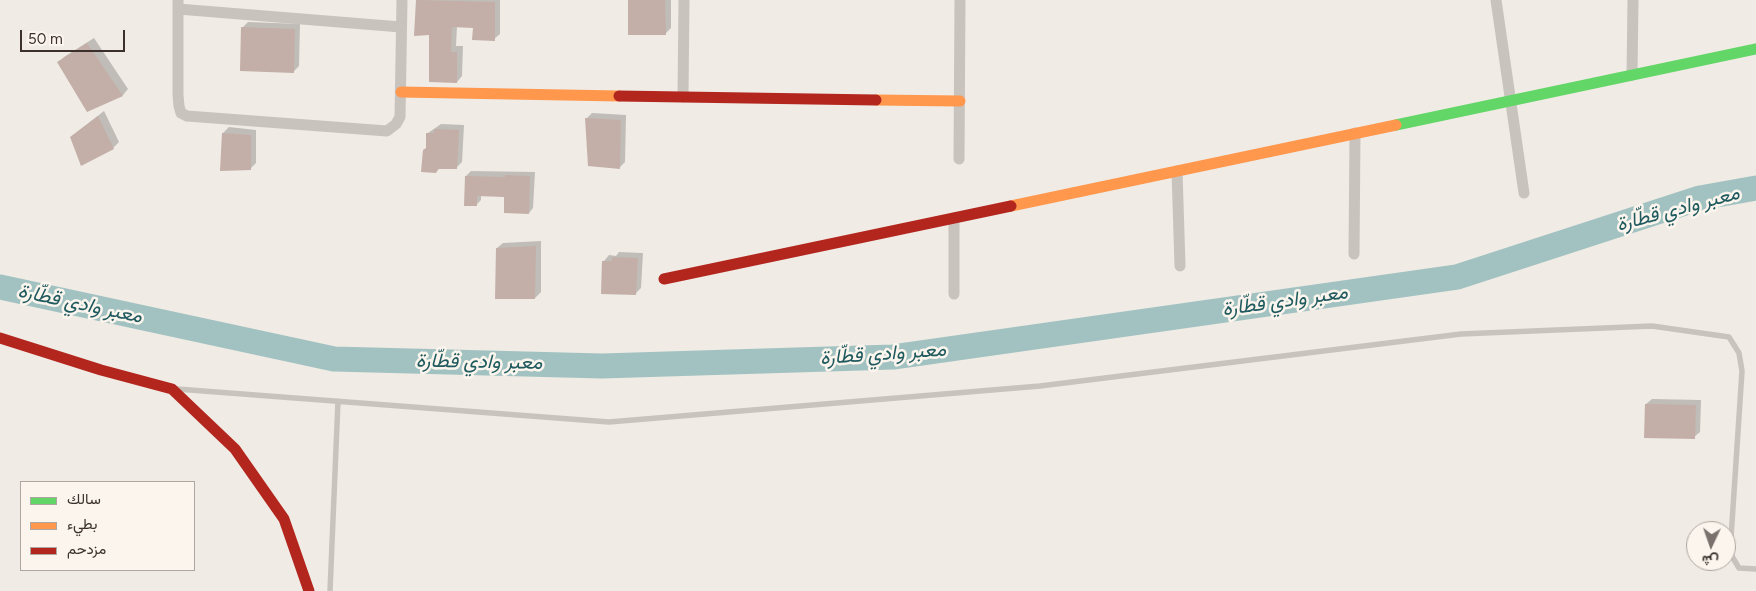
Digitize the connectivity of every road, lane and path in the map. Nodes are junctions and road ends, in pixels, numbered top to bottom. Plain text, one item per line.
1 (402, 0) edge
2 (684, 0) edge
3 (960, 0) edge
4 (1496, 0) edge
5 (1633, 0) edge
6 (178, 4) edge
7 (401, 27) junction
8 (1756, 49) edge
9 (1632, 75) junction
10 (401, 92) junction
11 (683, 97) junction
12 (1510, 100) junction
13 (960, 101) junction
14 (1355, 133) junction
15 (959, 159) dead end
16 (1177, 171) junction
17 (1524, 193) dead end
18 (954, 218) junction
19 (1354, 254) dead end
20 (1180, 266) dead end
21 (664, 279) dead end
22 (954, 294) dead end
23 (0, 338) edge
24 (172, 389) junction
25 (338, 401) junction
26 (1756, 569) edge
27 (309, 591) edge
28 (330, 591) edge

1 - 7 street
2 - 11 street
3 - 13 street
4 - 12 street
5 - 9 street
6 - 7 street
6 - 10 street
7 - 10 street
8 - 9 street
9 - 12 street
10 - 11 street
11 - 13 street
12 - 14 street
12 - 17 street
13 - 15 street
14 - 16 street
14 - 19 street
16 - 18 street
16 - 20 street
18 - 21 street
18 - 22 street
23 - 24 street
24 - 25 lane
24 - 27 street
25 - 26 lane
25 - 28 lane

